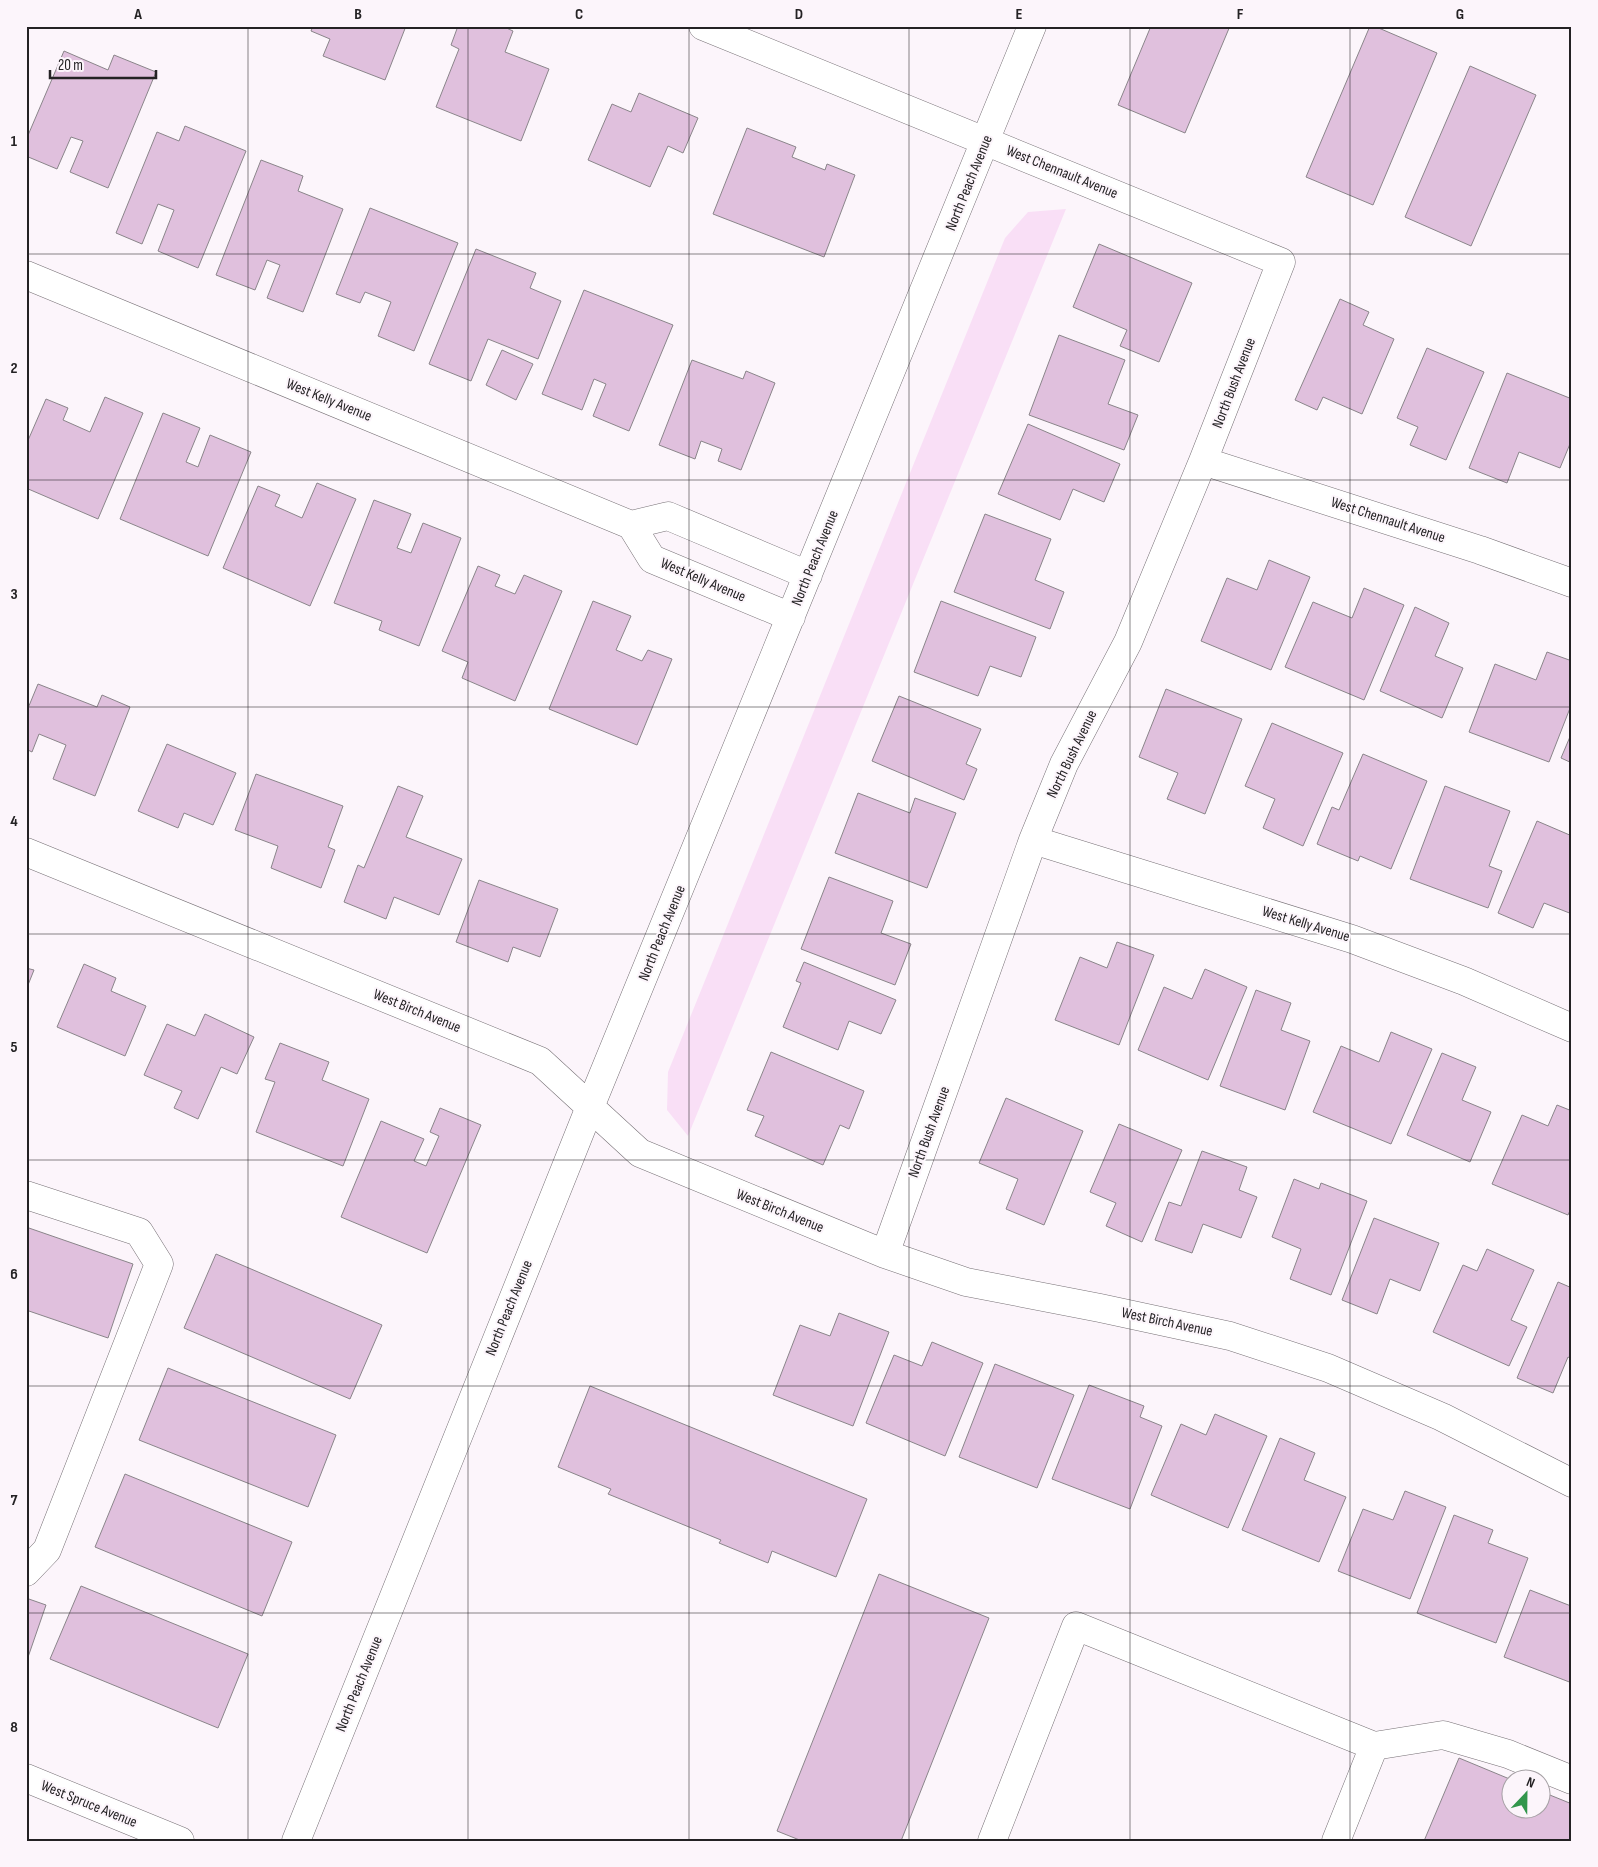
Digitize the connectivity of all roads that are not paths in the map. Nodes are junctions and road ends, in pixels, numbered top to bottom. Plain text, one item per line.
1 (703, 26) edge
2 (1032, 26) edge
3 (986, 142) junction
4 (1281, 262) joint
5 (26, 275) edge
6 (1203, 461) junction
7 (631, 525) junction
8 (808, 575) junction
9 (1572, 583) edge
10 (790, 617) junction
11 (1032, 840) junction
12 (26, 852) edge
13 (1572, 1028) edge
14 (590, 1107) junction
15 (26, 1195) edge
16 (885, 1254) junction
17 (1572, 1483) edge
18 (26, 1572) edge
19 (1374, 1746) junction
20 (26, 1778) edge
21 (1572, 1780) edge
22 (180, 1841) edge
23 (296, 1841) edge
24 (992, 1841) edge
25 (1336, 1841) edge

1 - 3 street, West Chennault Avenue
2 - 3 street, North Peach Avenue
3 - 4 street, West Chennault Avenue
3 - 8 street, North Peach Avenue
4 - 6 street, North Bush Avenue
5 - 7 street, West Kelly Avenue
6 - 9 street, West Chennault Avenue
6 - 11 street, North Bush Avenue
7 - 8 street
7 - 10 street, West Kelly Avenue
8 - 10 street, North Peach Avenue
10 - 14 street, North Peach Avenue
11 - 13 street, West Kelly Avenue
11 - 16 street, North Bush Avenue
12 - 14 street, West Birch Avenue
14 - 16 street, West Birch Avenue
14 - 23 street, North Peach Avenue
15 - 18 street
16 - 17 street, West Birch Avenue
19 - 21 street
19 - 24 street
19 - 25 street
20 - 22 street, West Spruce Avenue

